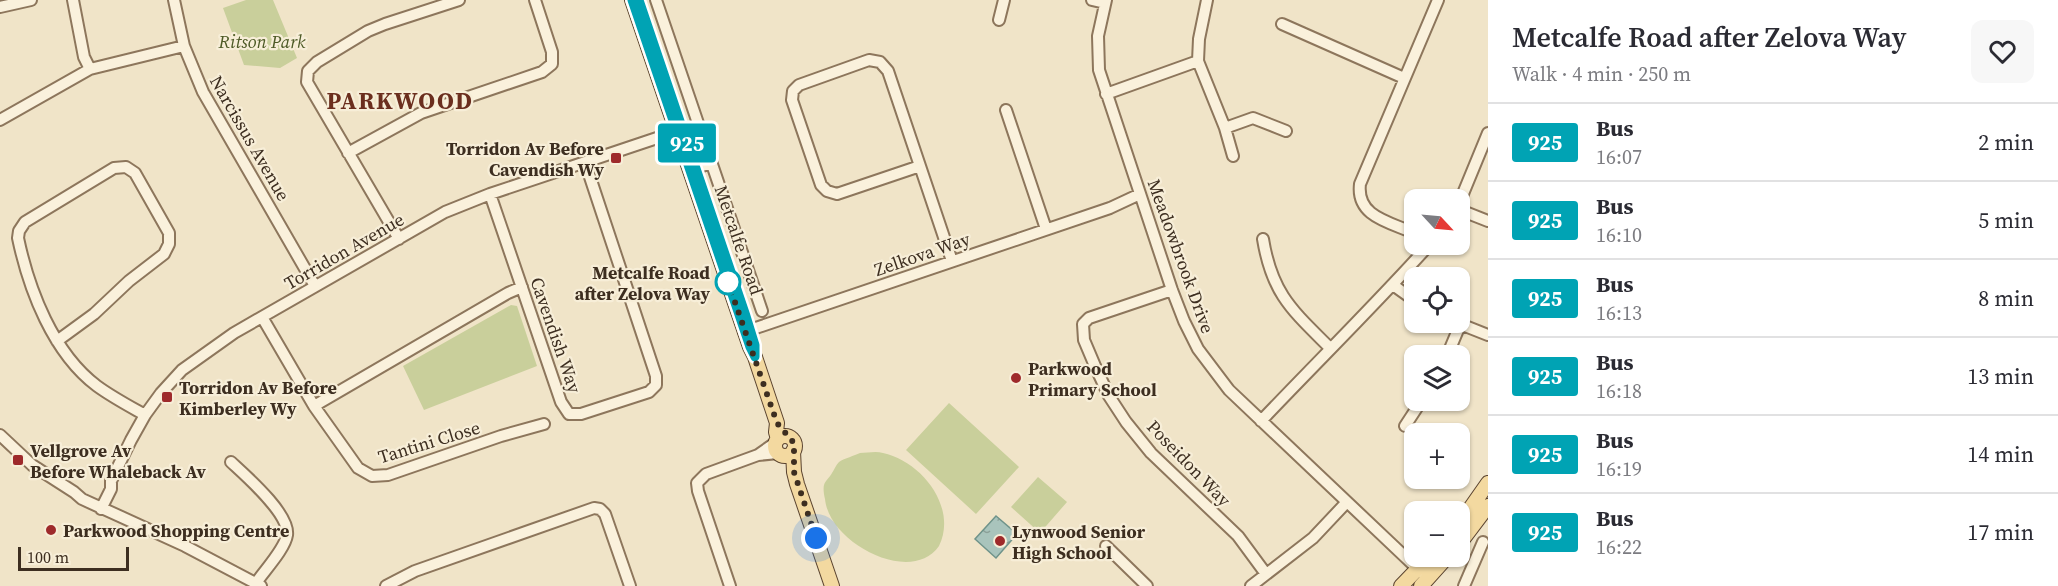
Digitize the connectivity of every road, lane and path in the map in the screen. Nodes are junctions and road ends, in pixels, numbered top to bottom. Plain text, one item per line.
1 (31, 0) edge
2 (73, 0) edge
3 (174, 0) edge
4 (459, 0) edge
5 (535, 0) edge
6 (632, 0) edge
7 (639, 0) edge
8 (656, 0) edge
9 (1004, 0) edge
10 (1092, 0) edge
11 (1207, 0) edge
12 (1438, 0) edge
13 (1106, 2) edge
14 (0, 8) edge
15 (999, 20) dead end
16 (1282, 24) dead end
17 (184, 46) junction
18 (1198, 61) junction
19 (90, 69) junction
20 (1404, 78) junction
21 (1106, 94) junction
22 (1006, 110) dead end
23 (0, 120) edge
24 (1225, 128) junction
25 (680, 130) junction
26 (1286, 131) dead end
27 (1488, 133) edge
28 (348, 153) junction
29 (1233, 156) dead end
30 (585, 162) junction
31 (711, 163) junction
32 (920, 166) junction
33 (693, 169) junction
34 (1465, 189) edge
35 (490, 194) junction
36 (1141, 197) junction
37 (1470, 214) edge
38 (1488, 221) edge
39 (1404, 228) edge
40 (1046, 229) junction
41 (399, 239) junction
42 (1263, 239) dead end
43 (1420, 255) edge
44 (952, 261) junction
45 (1393, 285) junction
46 (315, 286) junction
47 (522, 287) junction
48 (1172, 290) junction
49 (1404, 293) edge
50 (762, 311) dead end
51 (262, 317) junction
52 (1470, 328) edge
53 (747, 330) junction
54 (1488, 334) edge
55 (57, 341) junction
56 (1330, 348) junction
57 (314, 406) junction
58 (144, 415) junction
59 (1261, 421) junction
60 (544, 424) dead end
61 (0, 435) edge
62 (782, 446) junction
63 (231, 462) dead end
64 (1488, 483) edge
65 (1346, 503) junction
66 (99, 504) junction
67 (1488, 506) edge
68 (1470, 509) edge
69 (1470, 530) edge
70 (1483, 542) dead end
71 (1106, 546) dead end
72 (1435, 567) edge
73 (1266, 574) junction
74 (1422, 578) edge
75 (407, 581) edge
76 (258, 584) edge
77 (386, 586) edge
78 (630, 586) edge
79 (730, 586) edge
80 (832, 586) edge
81 (1147, 586) edge
82 (1251, 586) edge
83 (1401, 586) edge
84 (1464, 586) edge

1 - 14 street
2 - 19 street
3 - 17 street, Narcissus Avenue
4 - 28 street
5 - 28 street
6 - 25 main road, Metcalfe Road
7 - 25 main road, Metcalfe Road
8 - 31 street
9 - 15 street
10 - 13 street
11 - 18 street
12 - 20 street
13 - 21 street, Meadowbrook Drive
16 - 20 street
17 - 19 street
17 - 46 street, Narcissus Avenue
18 - 21 street
18 - 24 street
19 - 23 street
20 - 39 street
21 - 36 street, Meadowbrook Drive
22 - 40 street
24 - 26 street
24 - 29 street
25 - 30 street, Torridon Avenue
25 - 33 main road, Metcalfe Road
27 - 34 street
28 - 41 street
30 - 35 street, Torridon Avenue
30 - 47 street, Cavendish Way
31 - 33 street
31 - 50 street
32 - 32 street
32 - 44 street
33 - 53 main road, Metcalfe Road
35 - 41 street, Torridon Avenue
35 - 47 street, Cavendish Way
36 - 40 street, Zelkova Way
36 - 48 street, Meadowbrook Drive
37 - 38 street
40 - 44 street, Zelkova Way
41 - 46 street, Torridon Avenue
42 - 56 street
43 - 45 street
44 - 53 street, Zelkova Way
45 - 49 street
45 - 56 street
46 - 51 street, Torridon Avenue
47 - 57 street
48 - 59 street, Meadowbrook Drive
48 - 73 street, Poseidon Way
51 - 57 street, Tantini Close
51 - 58 street, Torridon Avenue
52 - 54 street
53 - 62 main road, Metcalfe Road
55 - 55 street
55 - 58 street
56 - 59 street
57 - 60 street, Tantini Close
58 - 66 street, Torridon Avenue
59 - 65 street, Meadowbrook Drive
61 - 66 street
62 - 79 street
62 - 80 main road
63 - 76 street
64 - 68 main road
65 - 73 street
65 - 74 street, Meadowbrook Drive
66 - 76 street
67 - 69 main road
70 - 84 street
71 - 81 street
72 - 74 main road
73 - 82 street
74 - 83 main road
75 - 77 street
75 - 78 street

